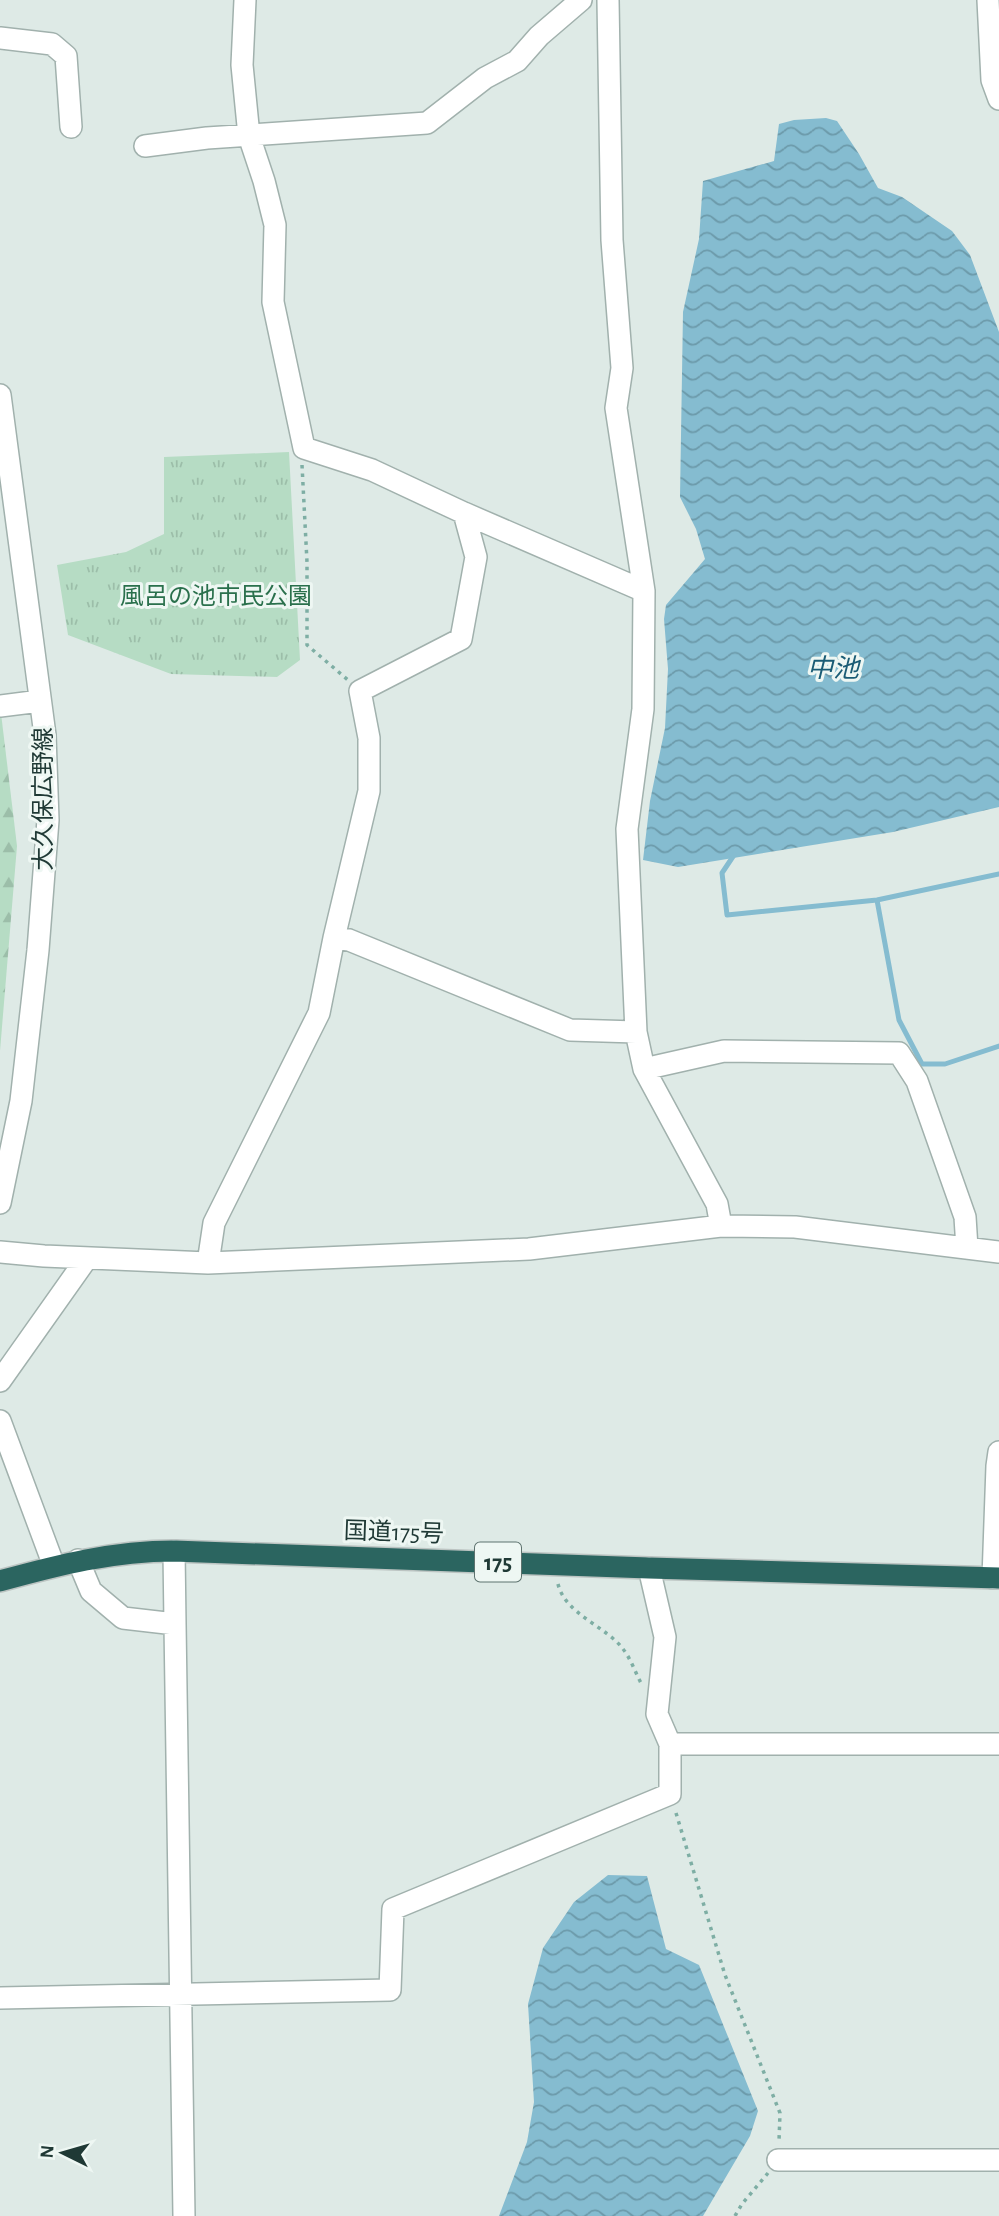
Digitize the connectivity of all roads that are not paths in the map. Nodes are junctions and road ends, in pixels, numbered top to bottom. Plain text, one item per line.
1 (245, 0) edge
2 (581, 0) edge
3 (608, 0) edge
4 (988, 0) edge
5 (0, 38) edge
6 (999, 99) edge
7 (71, 127) dead end
8 (249, 136) junction
9 (145, 146) dead end
10 (0, 395) edge
11 (464, 513) junction
12 (644, 591) junction
13 (40, 701) junction
14 (0, 706) edge
15 (334, 937) junction
16 (636, 1032) junction
17 (644, 1069) junction
18 (0, 1203) edge
19 (721, 1226) junction
20 (967, 1248) junction
21 (0, 1252) edge
22 (999, 1252) edge
23 (87, 1258) junction
24 (208, 1263) junction
25 (0, 1381) edge
26 (0, 1421) edge
27 (999, 1452) edge
28 (174, 1551) junction
29 (78, 1560) junction
30 (54, 1566) junction
31 (649, 1569) junction
32 (996, 1578) edge
33 (0, 1581) edge
34 (175, 1624) junction
35 (670, 1744) junction
36 (999, 1744) edge
37 (181, 1995) junction
38 (0, 1998) edge
39 (778, 2160) road end
40 (999, 2160) edge
41 (184, 2216) edge

1 - 8 street
2 - 8 street
3 - 12 street
4 - 6 street
5 - 7 street
8 - 9 street
8 - 11 street
10 - 13 street, 大久保広野線
11 - 12 street
11 - 15 street
12 - 16 street
13 - 14 street
13 - 18 street, 大久保広野線
15 - 16 street
15 - 24 street
16 - 17 street
17 - 19 street
17 - 20 street
19 - 20 street
19 - 24 street
20 - 22 street
21 - 23 street
23 - 24 street
23 - 25 street
26 - 30 street
27 - 32 street
28 - 29 highway, 国道175号 / 175
28 - 31 highway, 国道175号 / 175
28 - 34 street
29 - 30 highway, 国道175号 / 175
29 - 34 street
30 - 33 highway, 国道175号 / 175
31 - 32 highway, 国道175号 / 175
31 - 35 street
34 - 37 street
35 - 36 street
35 - 37 street
37 - 38 street
37 - 41 street
39 - 40 street

